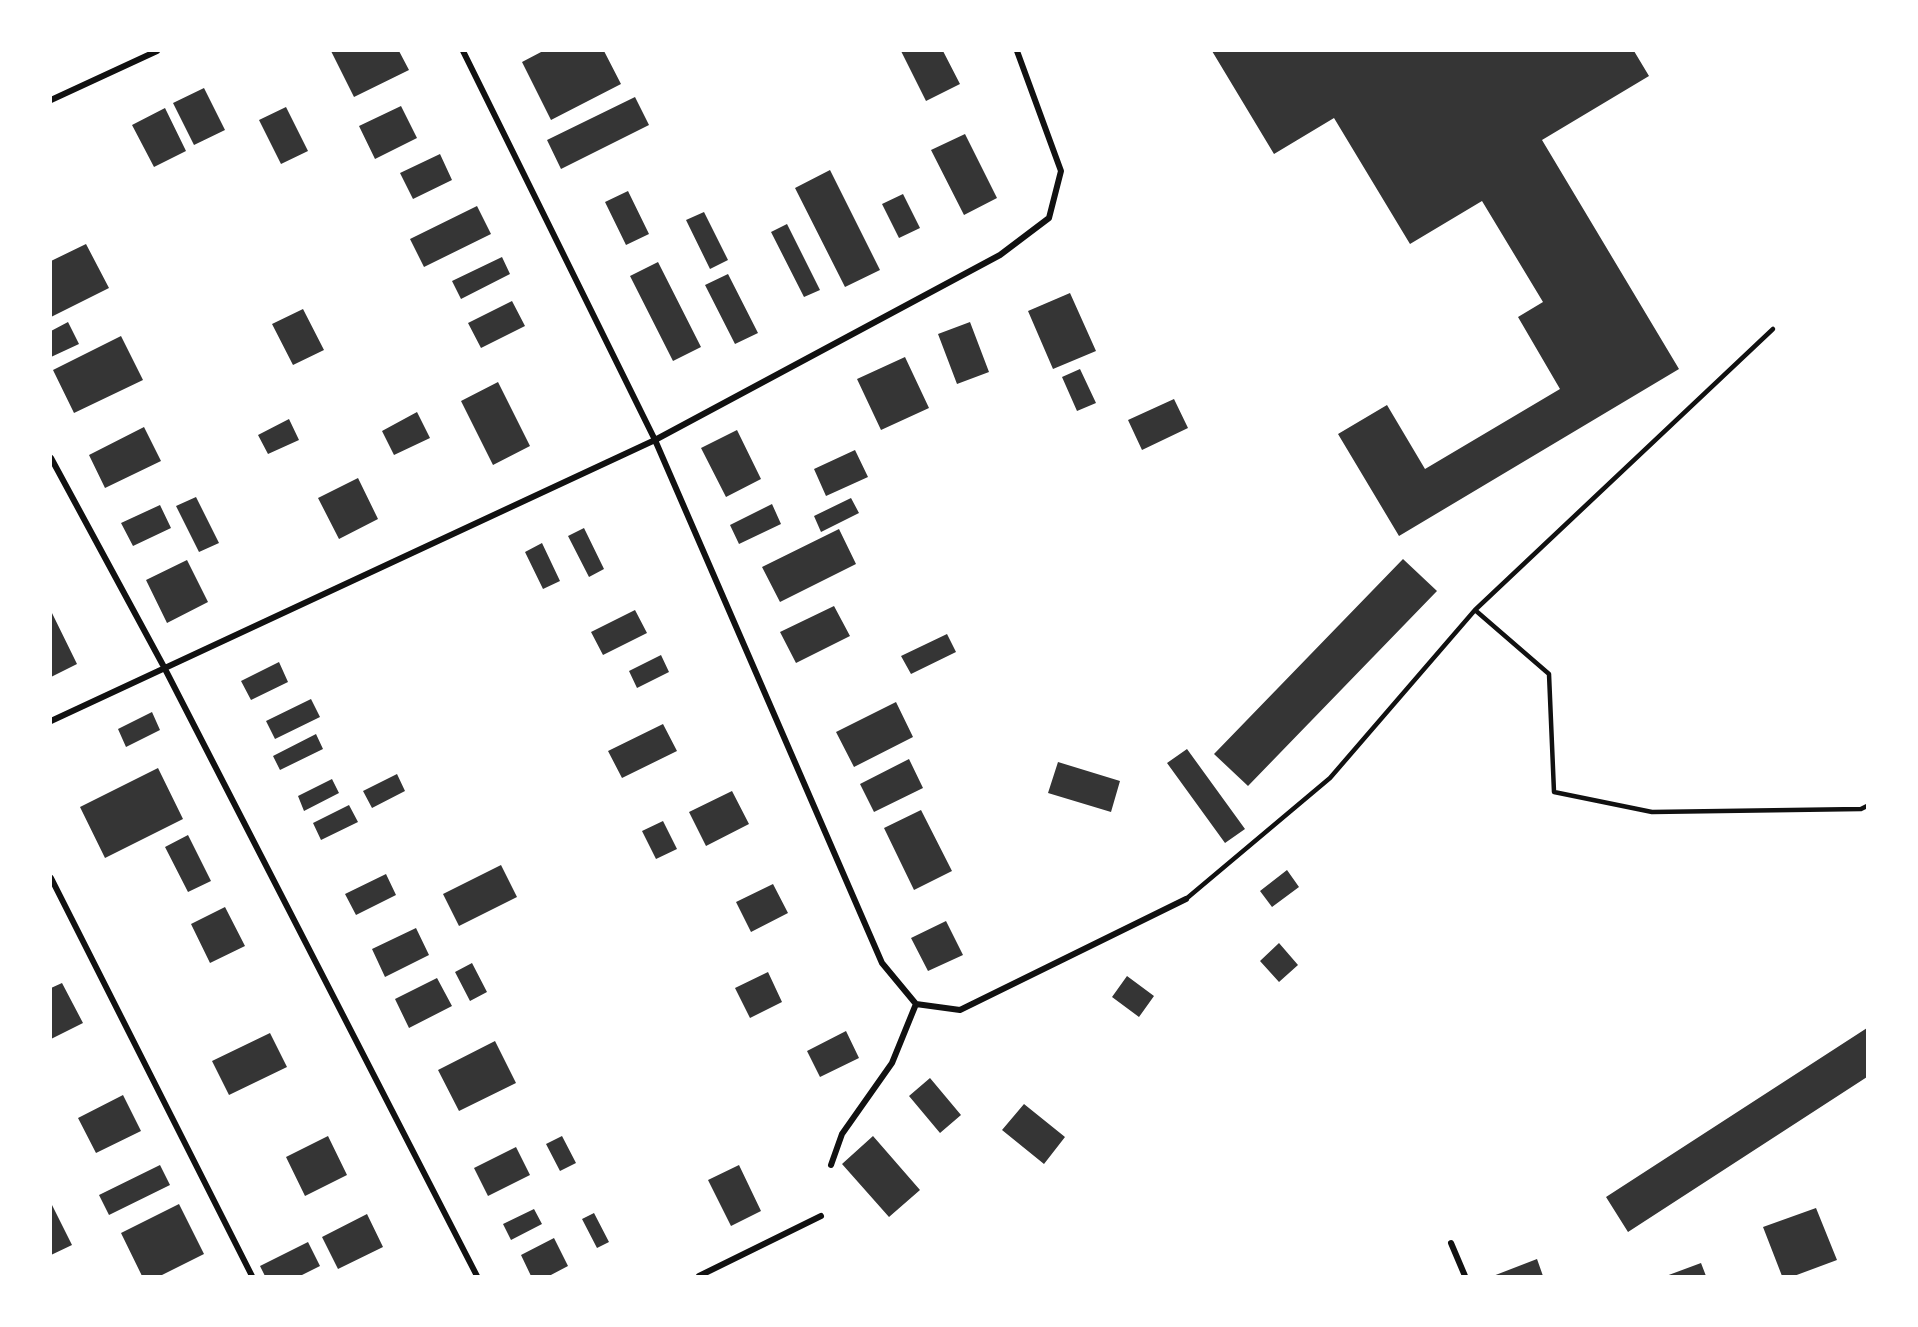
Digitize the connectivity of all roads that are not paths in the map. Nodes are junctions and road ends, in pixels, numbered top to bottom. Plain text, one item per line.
1 (157, 51) edge
2 (464, 51) edge
3 (1017, 51) edge
4 (51, 99) edge
5 (1773, 329) dead end
6 (655, 440) junction
7 (51, 459) edge
8 (1475, 610) junction
9 (164, 667) junction
10 (51, 721) edge
11 (1867, 806) edge
12 (51, 878) edge
13 (1186, 899) joint
14 (916, 1004) junction
15 (831, 1165) dead end
16 (821, 1216) dead end
17 (1451, 1243) dead end
18 (252, 1276) edge
19 (477, 1276) edge
20 (699, 1276) edge
21 (1465, 1276) edge

1 - 4 street
2 - 6 street
3 - 6 street
5 - 8 lane
6 - 9 street
6 - 14 street
7 - 9 street
8 - 11 lane
8 - 13 lane
9 - 10 street
9 - 19 street
12 - 18 street
13 - 14 street
14 - 15 street
16 - 20 street
17 - 21 street

